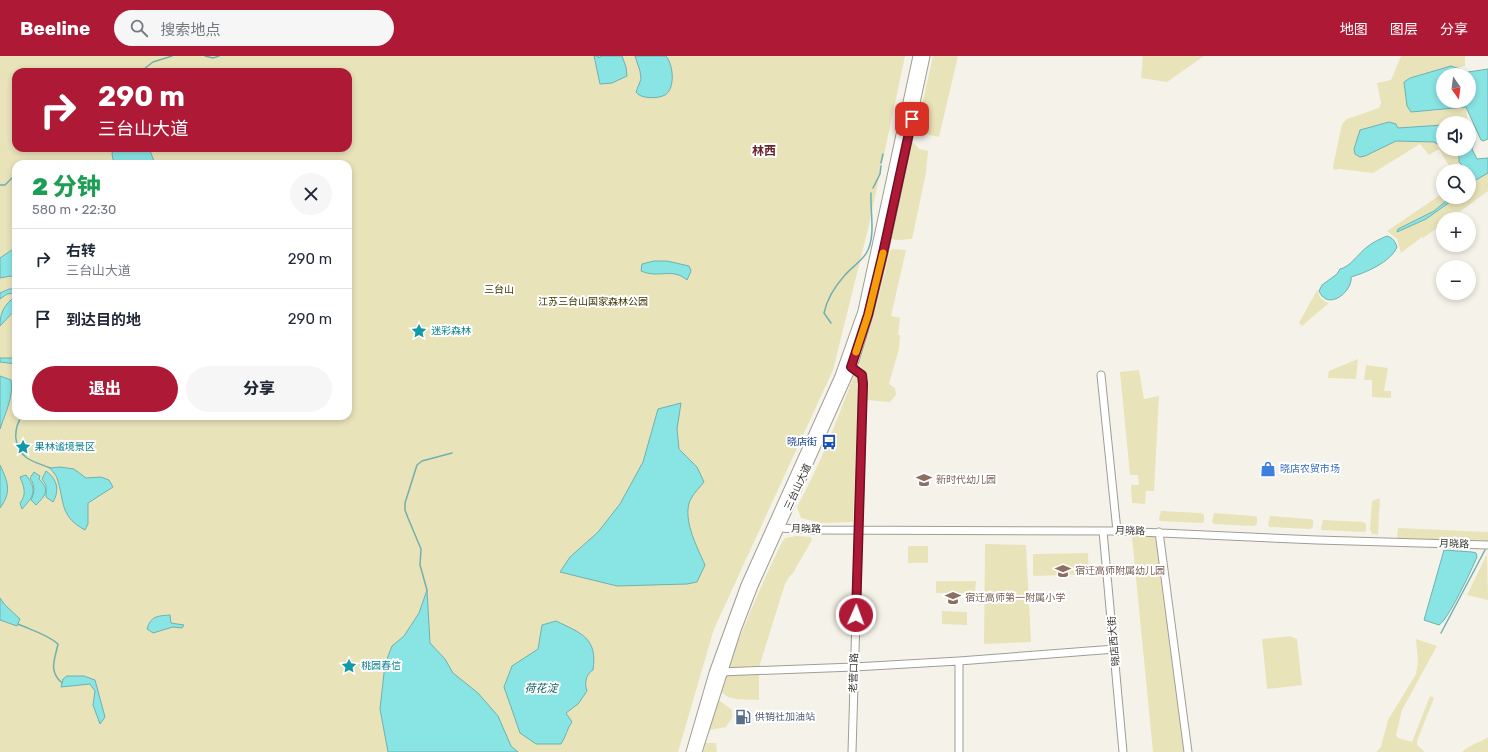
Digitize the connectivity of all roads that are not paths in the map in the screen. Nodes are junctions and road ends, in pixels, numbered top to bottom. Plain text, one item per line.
1 (918, 56) edge
2 (925, 56) edge
3 (848, 366) junction
4 (1101, 375) dead end
5 (776, 527) junction
6 (859, 529) junction
7 (1103, 531) junction
8 (1117, 531) junction
9 (1159, 532) junction
10 (1488, 545) edge
11 (1114, 649) junction
12 (959, 661) junction
13 (854, 667) junction
14 (719, 672) junction
15 (691, 752) edge
16 (697, 752) edge
17 (852, 752) edge
18 (959, 752) edge
19 (1123, 752) edge
20 (1188, 752) edge

1 - 3 main road, 三台山大道
2 - 3 main road, 三台山大道
3 - 5 main road, 三台山大道
3 - 6 street, 老营口路
4 - 8 street
5 - 6 street, 月晓路
5 - 14 main road, 三台山大道
6 - 7 street, 月晓路
6 - 13 street, 老营口路
7 - 8 street, 月晓路
7 - 11 street, 晓店西大街
8 - 9 street, 月晓路
9 - 10 street, 月晓路
9 - 20 street
11 - 12 street
11 - 19 street, 晓店西大街
12 - 13 street
12 - 18 street
13 - 14 street
13 - 17 street, 老营口路
14 - 15 main road, 三台山大道
14 - 16 main road, 三台山大道

